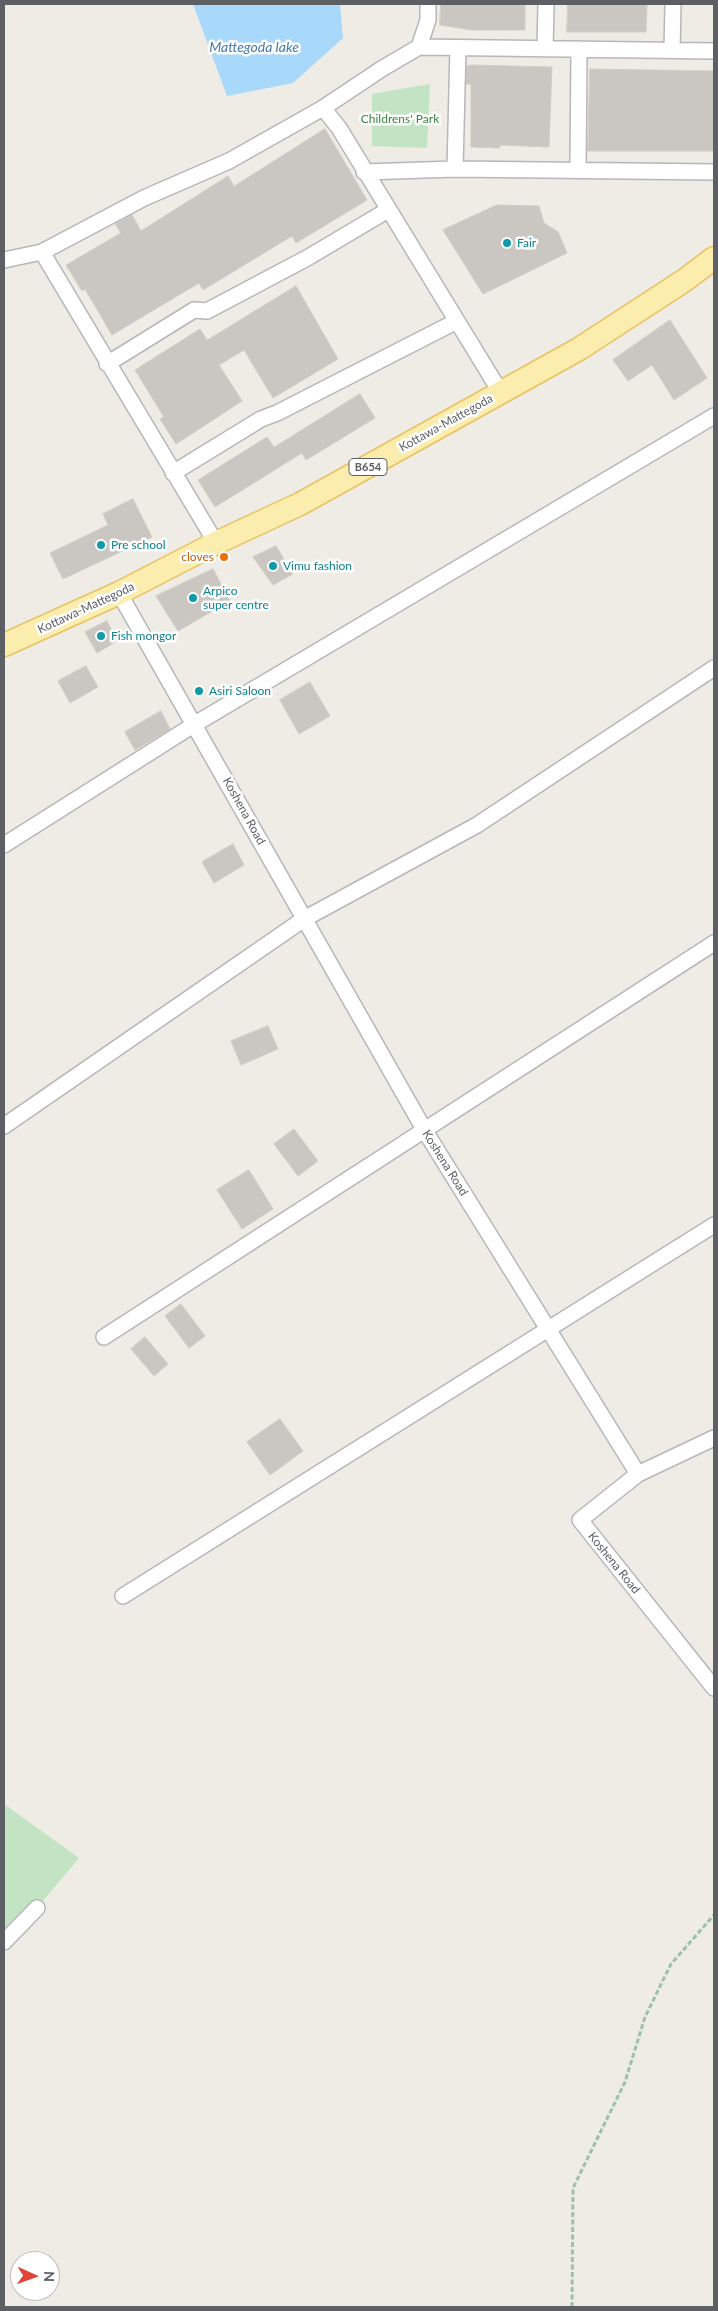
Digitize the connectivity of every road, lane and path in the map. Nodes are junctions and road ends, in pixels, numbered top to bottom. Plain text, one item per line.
1 (428, 4) edge
2 (546, 4) edge
3 (674, 4) edge
4 (419, 48) junction
5 (458, 48) junction
6 (545, 48) junction
7 (579, 49) junction
8 (672, 50) junction
9 (714, 51) edge
10 (322, 108) junction
11 (455, 169) junction
12 (578, 170) junction
13 (364, 172) junction
14 (714, 172) edge
15 (388, 210) junction
16 (42, 252) junction
17 (714, 258) edge
18 (4, 260) edge
19 (457, 321) junction
20 (108, 364) junction
21 (501, 393) junction
22 (714, 416) edge
23 (173, 473) junction
24 (216, 543) junction
25 (119, 593) junction
26 (4, 645) edge
27 (714, 668) edge
28 (195, 724) junction
29 (4, 845) edge
30 (304, 919) junction
31 (714, 943) edge
32 (4, 1126) edge
33 (425, 1131) junction
34 (714, 1225) edge
35 (548, 1329) junction
36 (104, 1337) dead end
37 (714, 1438) edge
38 (638, 1474) junction
39 (123, 1596) dead end
40 (714, 1688) edge
41 (37, 1908) dead end
42 (714, 1915) edge
43 (4, 1942) edge
44 (572, 2307) edge

1 - 4 street
2 - 6 street
3 - 8 street
4 - 5 street
4 - 10 street
5 - 6 street
5 - 11 street
6 - 7 street
7 - 8 street
7 - 12 street
8 - 9 street
10 - 13 street
10 - 16 street
11 - 12 street
11 - 13 street
12 - 14 street
13 - 15 street
15 - 19 street
15 - 20 street
16 - 18 street
16 - 20 street
17 - 21 main road, Kottawa-Mattegoda / B654
19 - 21 street
19 - 23 street
20 - 23 street
21 - 24 main road, Kottawa-Mattegoda / B654
22 - 28 street
23 - 24 street
24 - 25 main road, Kottawa-Mattegoda / B654
25 - 26 main road, Kottawa-Mattegoda / B654
25 - 28 street, Koshena Road
27 - 30 street
28 - 29 street
28 - 30 street, Koshena Road
30 - 32 street
30 - 33 street, Koshena Road
31 - 33 street
33 - 35 street, Koshena Road
33 - 36 street
34 - 35 street
35 - 38 street, Koshena Road
35 - 39 street
37 - 38 street
38 - 40 street, Koshena Road
41 - 43 street
42 - 44 path

